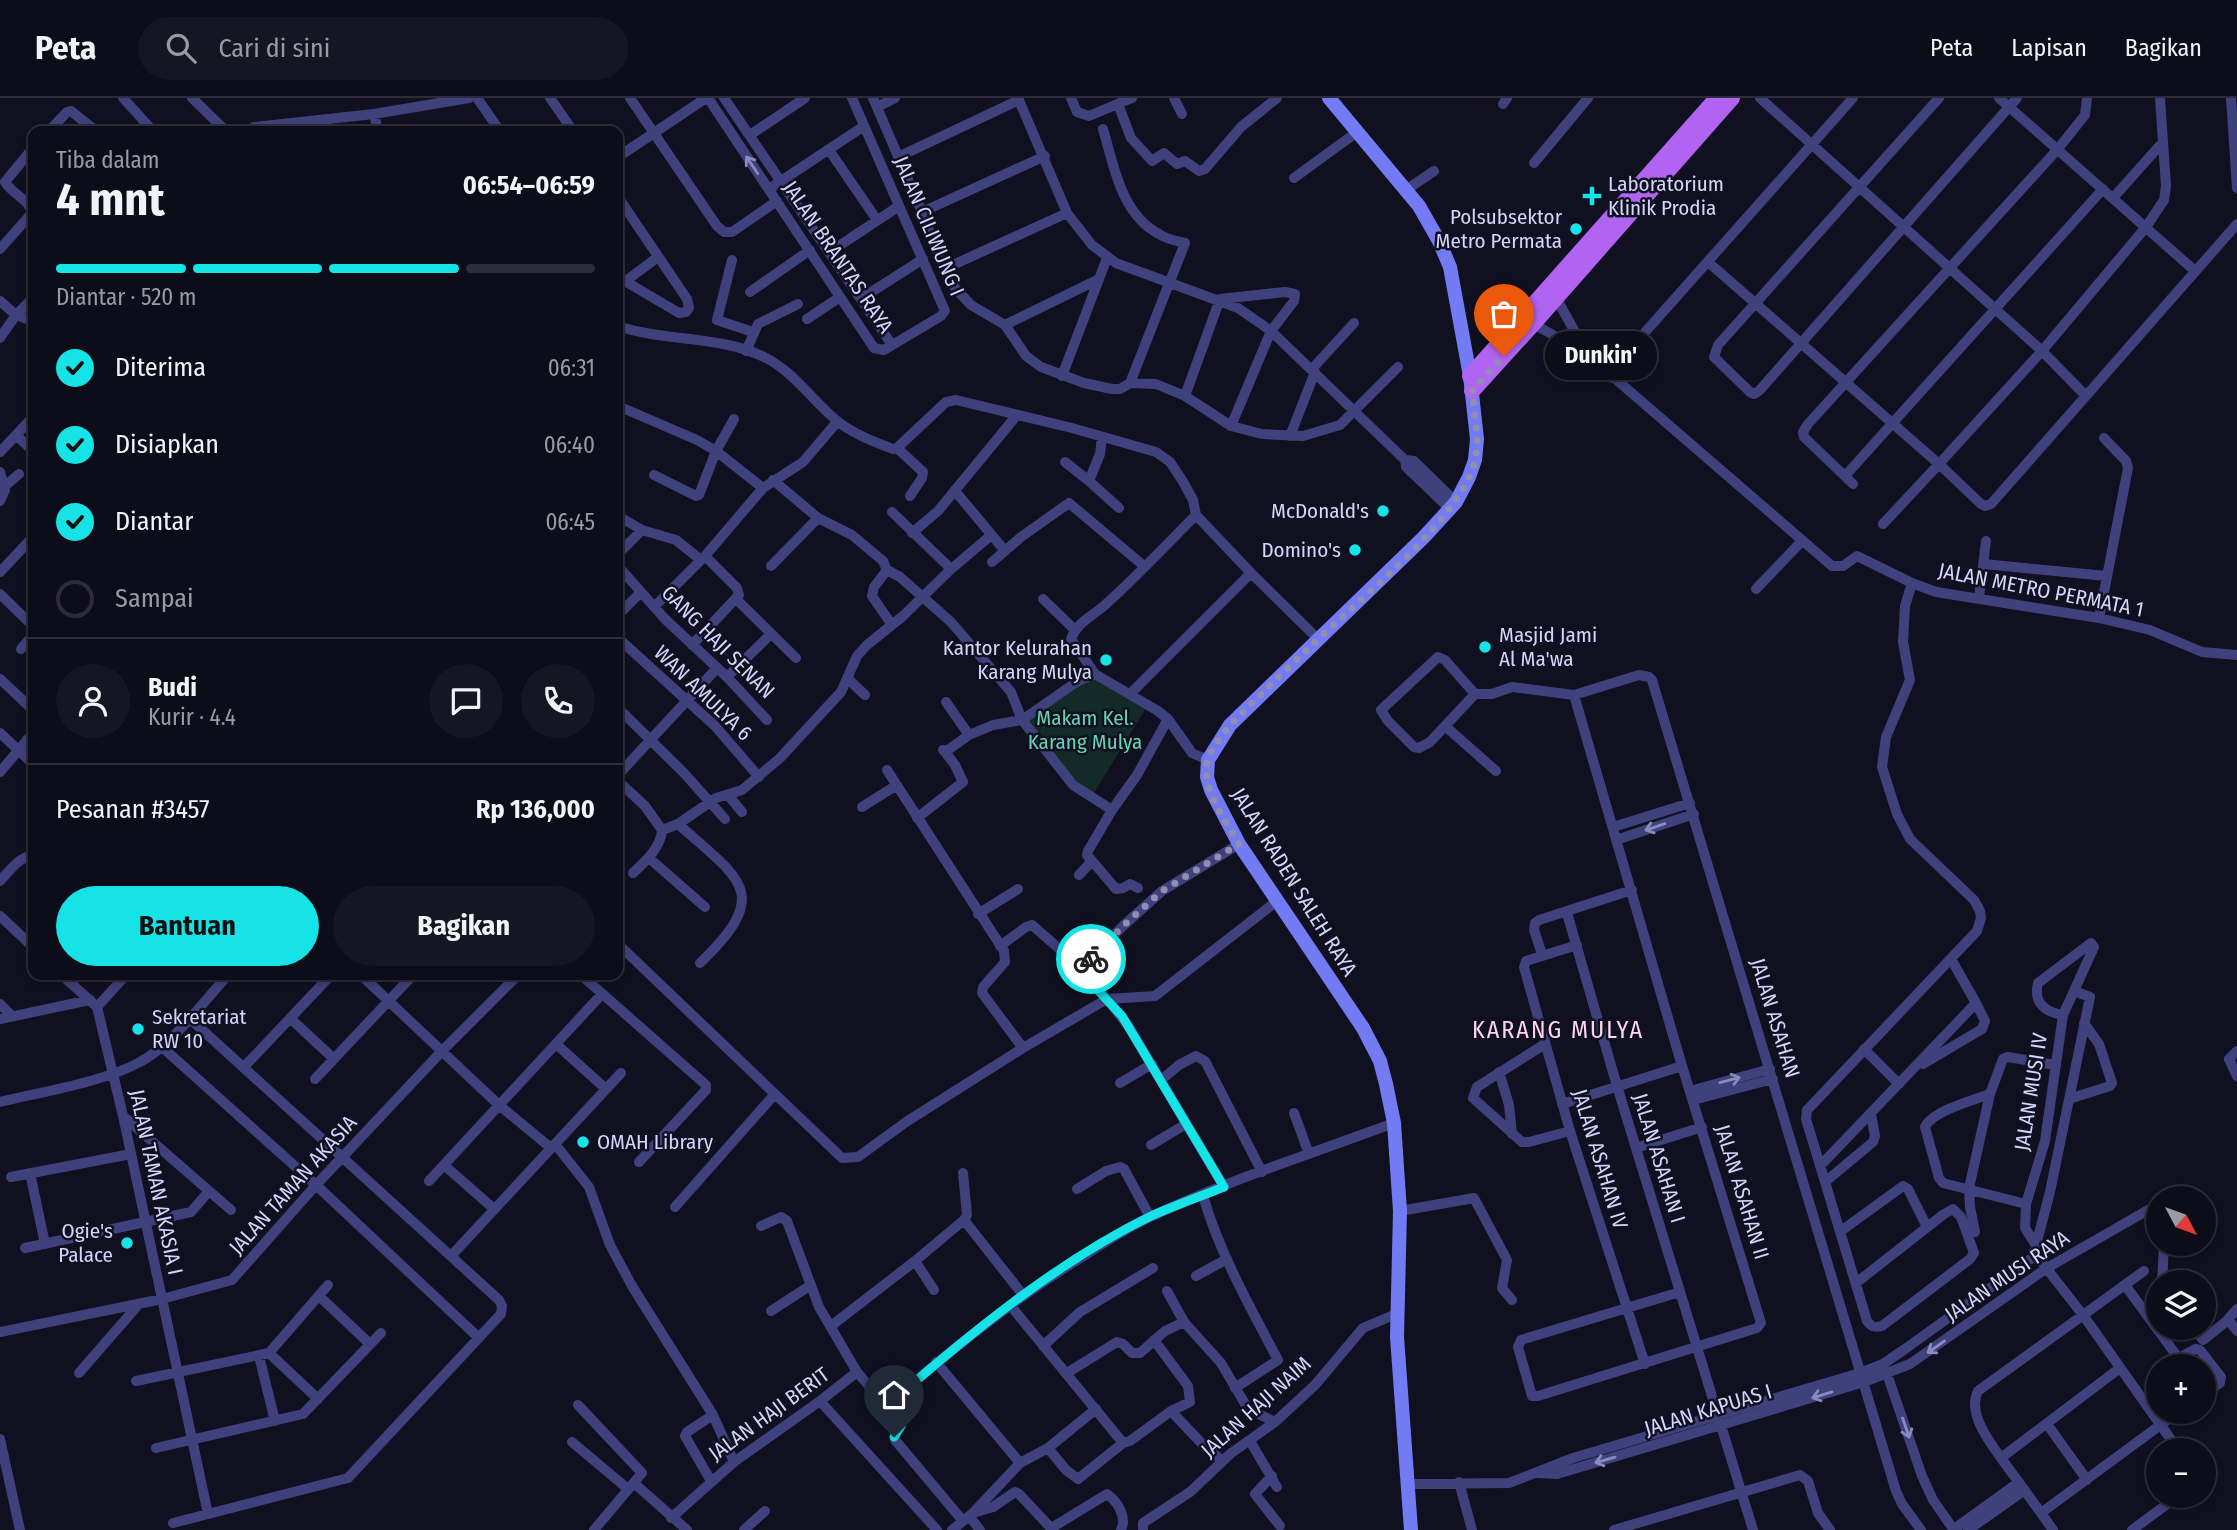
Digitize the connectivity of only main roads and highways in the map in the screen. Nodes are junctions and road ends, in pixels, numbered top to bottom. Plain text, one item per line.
1 (1717, 98) edge
2 (1732, 98) edge
3 (1333, 99) edge
4 (1553, 293) junction
5 (1471, 384) junction
6 (1411, 1530) edge

1 - 4 main road
2 - 4 main road
3 - 5 main road
4 - 5 main road
5 - 6 main road, JALAN RADEN SALEH RAYA

